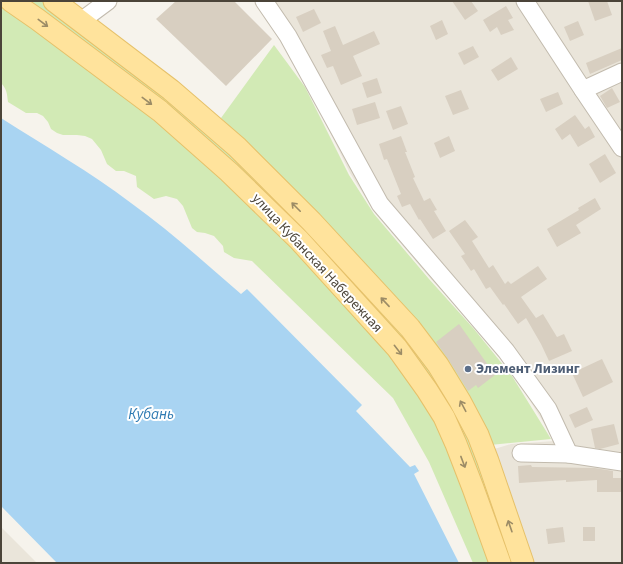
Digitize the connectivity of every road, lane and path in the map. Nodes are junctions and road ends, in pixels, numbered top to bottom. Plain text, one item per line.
1 (11, 1) edge
2 (54, 1) edge
3 (108, 1) edge
4 (264, 1) edge
5 (525, 1) edge
6 (81, 21) junction
7 (622, 72) edge
8 (583, 90) junction
9 (622, 148) edge
10 (521, 453) dead end
11 (569, 454) junction
12 (622, 462) edge
13 (500, 563) edge
14 (523, 563) edge

1 -> 13 main road, улица Кубанская Набережная
2 - 6 main road, улица Кубанская Набережная
3 - 6 street
4 - 11 street
5 - 8 street
14 -> 6 main road, улица Кубанская Набережная
7 - 8 street
8 - 9 street
10 - 11 street
11 - 12 street

